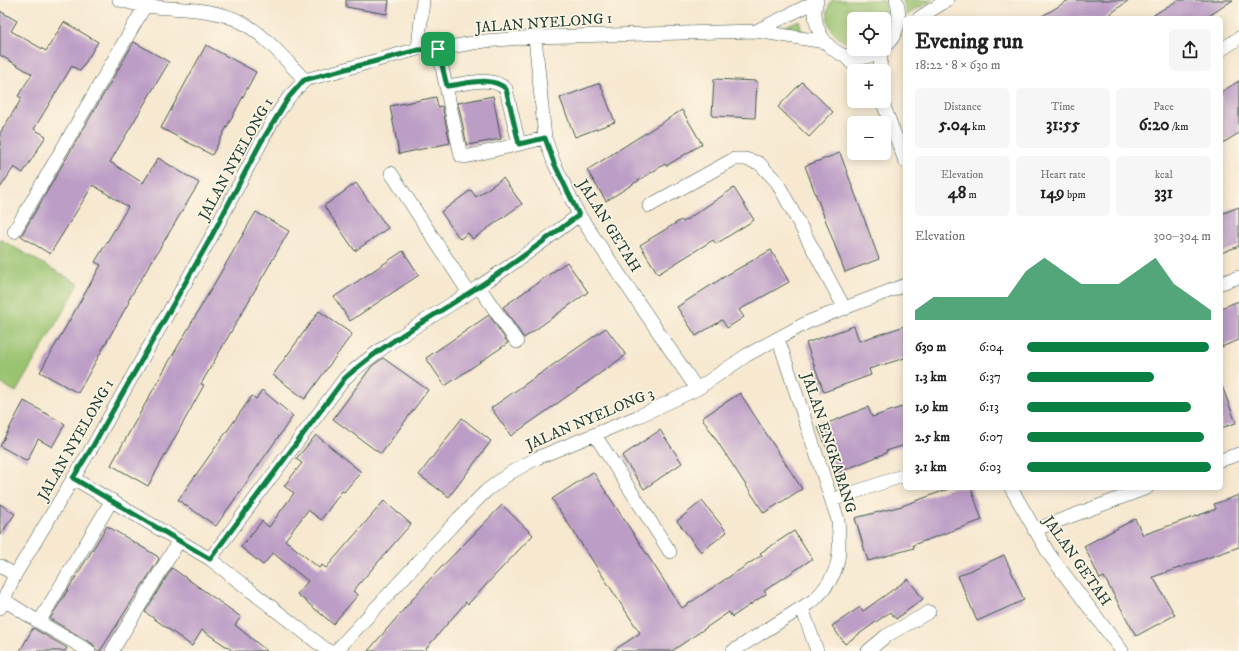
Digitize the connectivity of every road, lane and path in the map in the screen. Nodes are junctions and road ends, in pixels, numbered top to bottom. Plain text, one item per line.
1 (119, 0) edge
2 (424, 0) edge
3 (896, 0) edge
4 (947, 0) edge
5 (817, 1) edge
6 (145, 6) junction
7 (922, 16) edge
8 (900, 30) edge
9 (756, 31) junction
10 (535, 37) junction
11 (1239, 38) edge
12 (891, 40) edge
13 (825, 42) junction
14 (438, 49) junction
15 (1223, 49) edge
16 (418, 50) junction
17 (844, 55) junction
18 (847, 56) edge
19 (848, 56) edge
20 (866, 56) edge
21 (852, 64) edge
22 (304, 80) junction
23 (447, 86) junction
24 (885, 108) edge
25 (545, 138) junction
26 (519, 144) junction
27 (903, 156) edge
28 (391, 173) dead end
29 (649, 206) dead end
30 (579, 215) junction
31 (14, 232) dead end
32 (1239, 277) edge
33 (1223, 282) edge
34 (903, 286) edge
35 (474, 290) junction
36 (845, 309) junction
37 (778, 338) junction
38 (517, 342) dead end
39 (697, 389) junction
40 (595, 435) junction
41 (1239, 454) edge
42 (1223, 459) edge
43 (903, 476) edge
44 (73, 478) junction
45 (1012, 490) edge
46 (1141, 490) edge
47 (112, 500) junction
48 (832, 500) junction
49 (1034, 530) junction
50 (179, 541) junction
51 (670, 552) dead end
52 (210, 559) junction
53 (0, 566) edge
54 (15, 575) junction
55 (2, 604) edge
56 (802, 608) junction
57 (929, 612) dead end
58 (39, 622) junction
59 (89, 651) edge
60 (112, 651) edge
61 (328, 651) edge
62 (336, 651) edge
63 (733, 651) edge
64 (816, 651) edge
65 (868, 651) edge
66 (1122, 651) edge

1 - 6 street
2 - 16 street
3 - 8 street
4 - 7 street
5 - 9 street, JALAN NYELONG 1
5 - 13 street
6 - 22 street
6 - 31 street
8 - 12 street
9 - 10 street, JALAN NYELONG 1
9 - 13 street
10 - 14 street, JALAN NYELONG 1
10 - 25 street, JALAN GETAH
11 - 15 street
13 - 17 street
14 - 16 street, JALAN NYELONG 1
14 - 23 street
16 - 22 street, JALAN NYELONG 1
17 - 18 street
17 - 21 street
19 - 20 street
22 - 44 street, JALAN NYELONG 1
23 - 26 street
23 - 26 street
24 - 27 street
25 - 26 street
25 - 30 street, JALAN GETAH
28 - 35 street
29 - 36 street
30 - 35 street
30 - 39 street, JALAN GETAH
32 - 33 street
34 - 36 street, JALAN NYELONG 3
35 - 38 street
35 - 52 street
36 - 37 street, JALAN NYELONG 3
37 - 39 street, JALAN NYELONG 3
37 - 48 street, JALAN ENGKABANG
39 - 40 street, JALAN NYELONG 3
40 - 51 street
40 - 62 street, JALAN NYELONG 3
41 - 42 street
43 - 48 street
44 - 47 street
44 - 54 street, JALAN NYELONG 1
45 - 49 street, JALAN GETAH
46 - 49 street
47 - 50 street
47 - 58 street
48 - 56 street, JALAN ENGKABANG
49 - 66 street, JALAN GETAH
50 - 52 street
50 - 60 street
52 - 61 street
53 - 54 street
54 - 55 street, JALAN NYELONG 1
55 - 58 street
56 - 63 street, JALAN ENGKABANG
56 - 64 street
57 - 65 street
58 - 59 street

